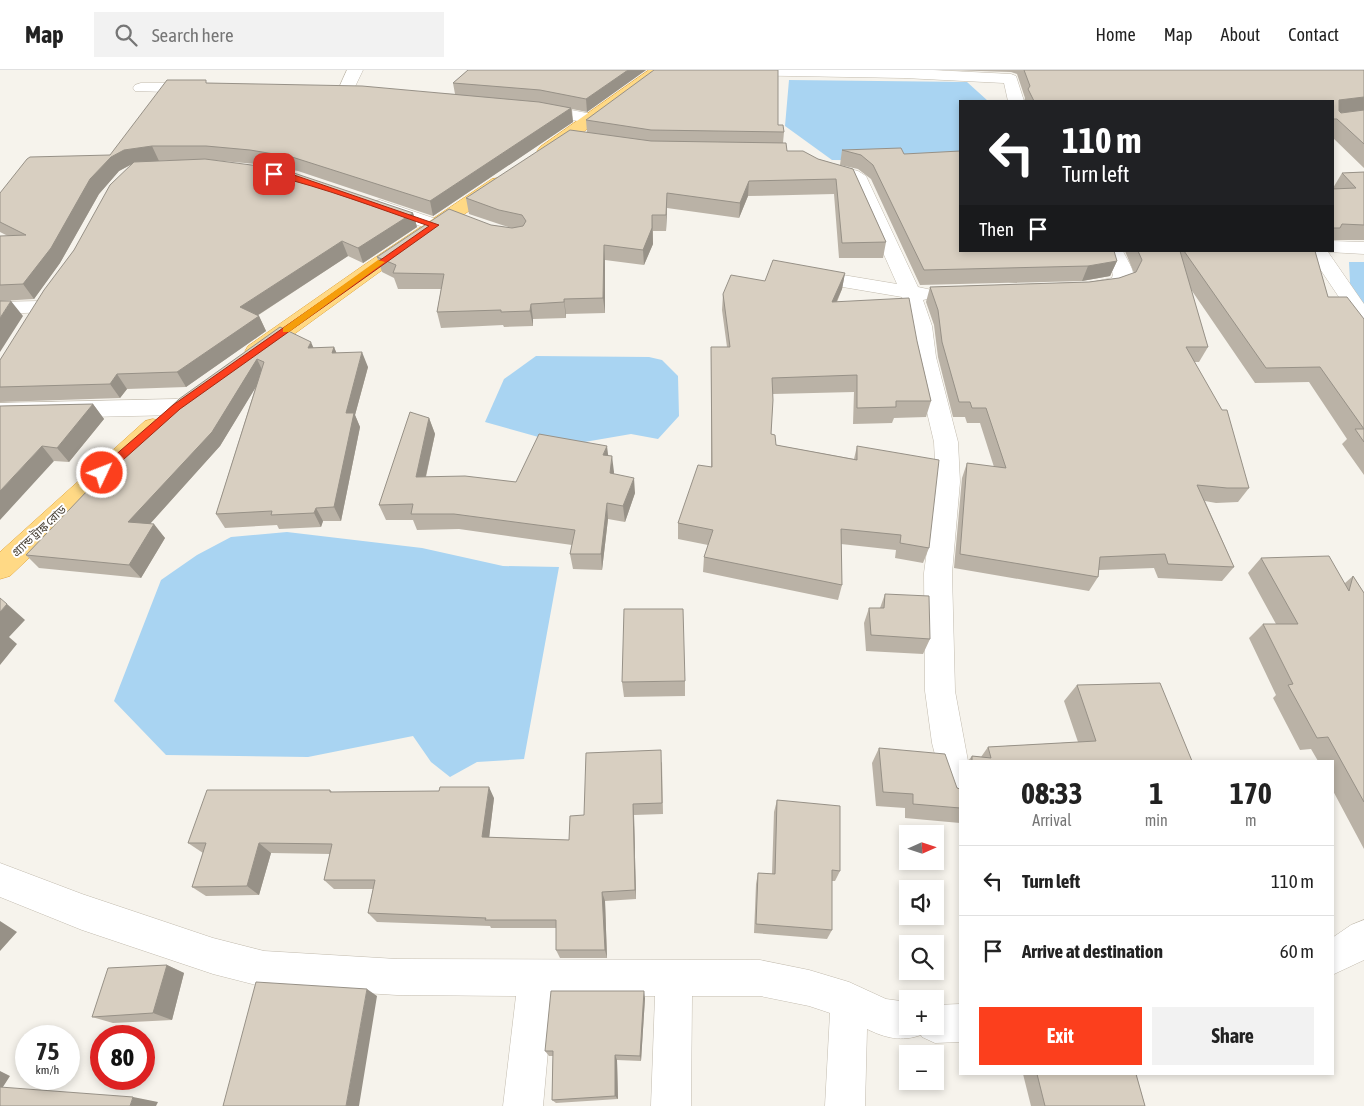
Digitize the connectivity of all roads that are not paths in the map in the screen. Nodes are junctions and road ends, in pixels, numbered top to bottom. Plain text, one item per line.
1 (356, 70) edge
2 (659, 70) edge
3 (734, 70) edge
4 (1012, 74) edge
5 (141, 88) dead end
6 (212, 88) edge
7 (327, 89) edge
8 (1016, 100) edge
9 (516, 106) edge
10 (592, 119) junction
11 (805, 157) edge
12 (363, 200) edge
13 (443, 220) junction
14 (473, 223) edge
15 (1334, 247) edge
16 (1364, 248) edge
17 (1113, 252) edge
18 (1319, 252) edge
19 (813, 276) edge
20 (1074, 289) edge
21 (911, 293) junction
22 (942, 294) edge
23 (0, 308) edge
24 (41, 308) edge
25 (1364, 319) edge
26 (240, 362) edge
27 (185, 402) joint
28 (0, 411) edge
29 (0, 568) edge
30 (959, 786) edge
31 (0, 880) edge
32 (1364, 938) edge
33 (1334, 956) edge
34 (674, 978) junction
35 (536, 979) junction
36 (848, 1001) junction
37 (899, 1020) edge
38 (959, 1023) edge
39 (944, 1024) edge
40 (523, 1106) edge
41 (671, 1106) edge
42 (845, 1106) edge

1 - 7 street
2 - 10 highway
3 - 4 street
4 - 8 street
5 - 6 street
9 - 10 street
10 - 13 highway
11 - 21 street
12 - 13 street
13 - 14 street
13 - 26 highway
15 - 16 street
17 - 20 street
18 - 25 street
19 - 21 street
21 - 22 street
21 - 30 street
23 - 24 street
27 - 28 street
27 - 29 highway, গ্র্যান্ড ট্রাঙ্ক রোড
31 - 35 street
32 - 33 street
34 - 35 street
34 - 36 street
34 - 41 street
35 - 40 street
36 - 37 street
36 - 42 street
38 - 39 street

